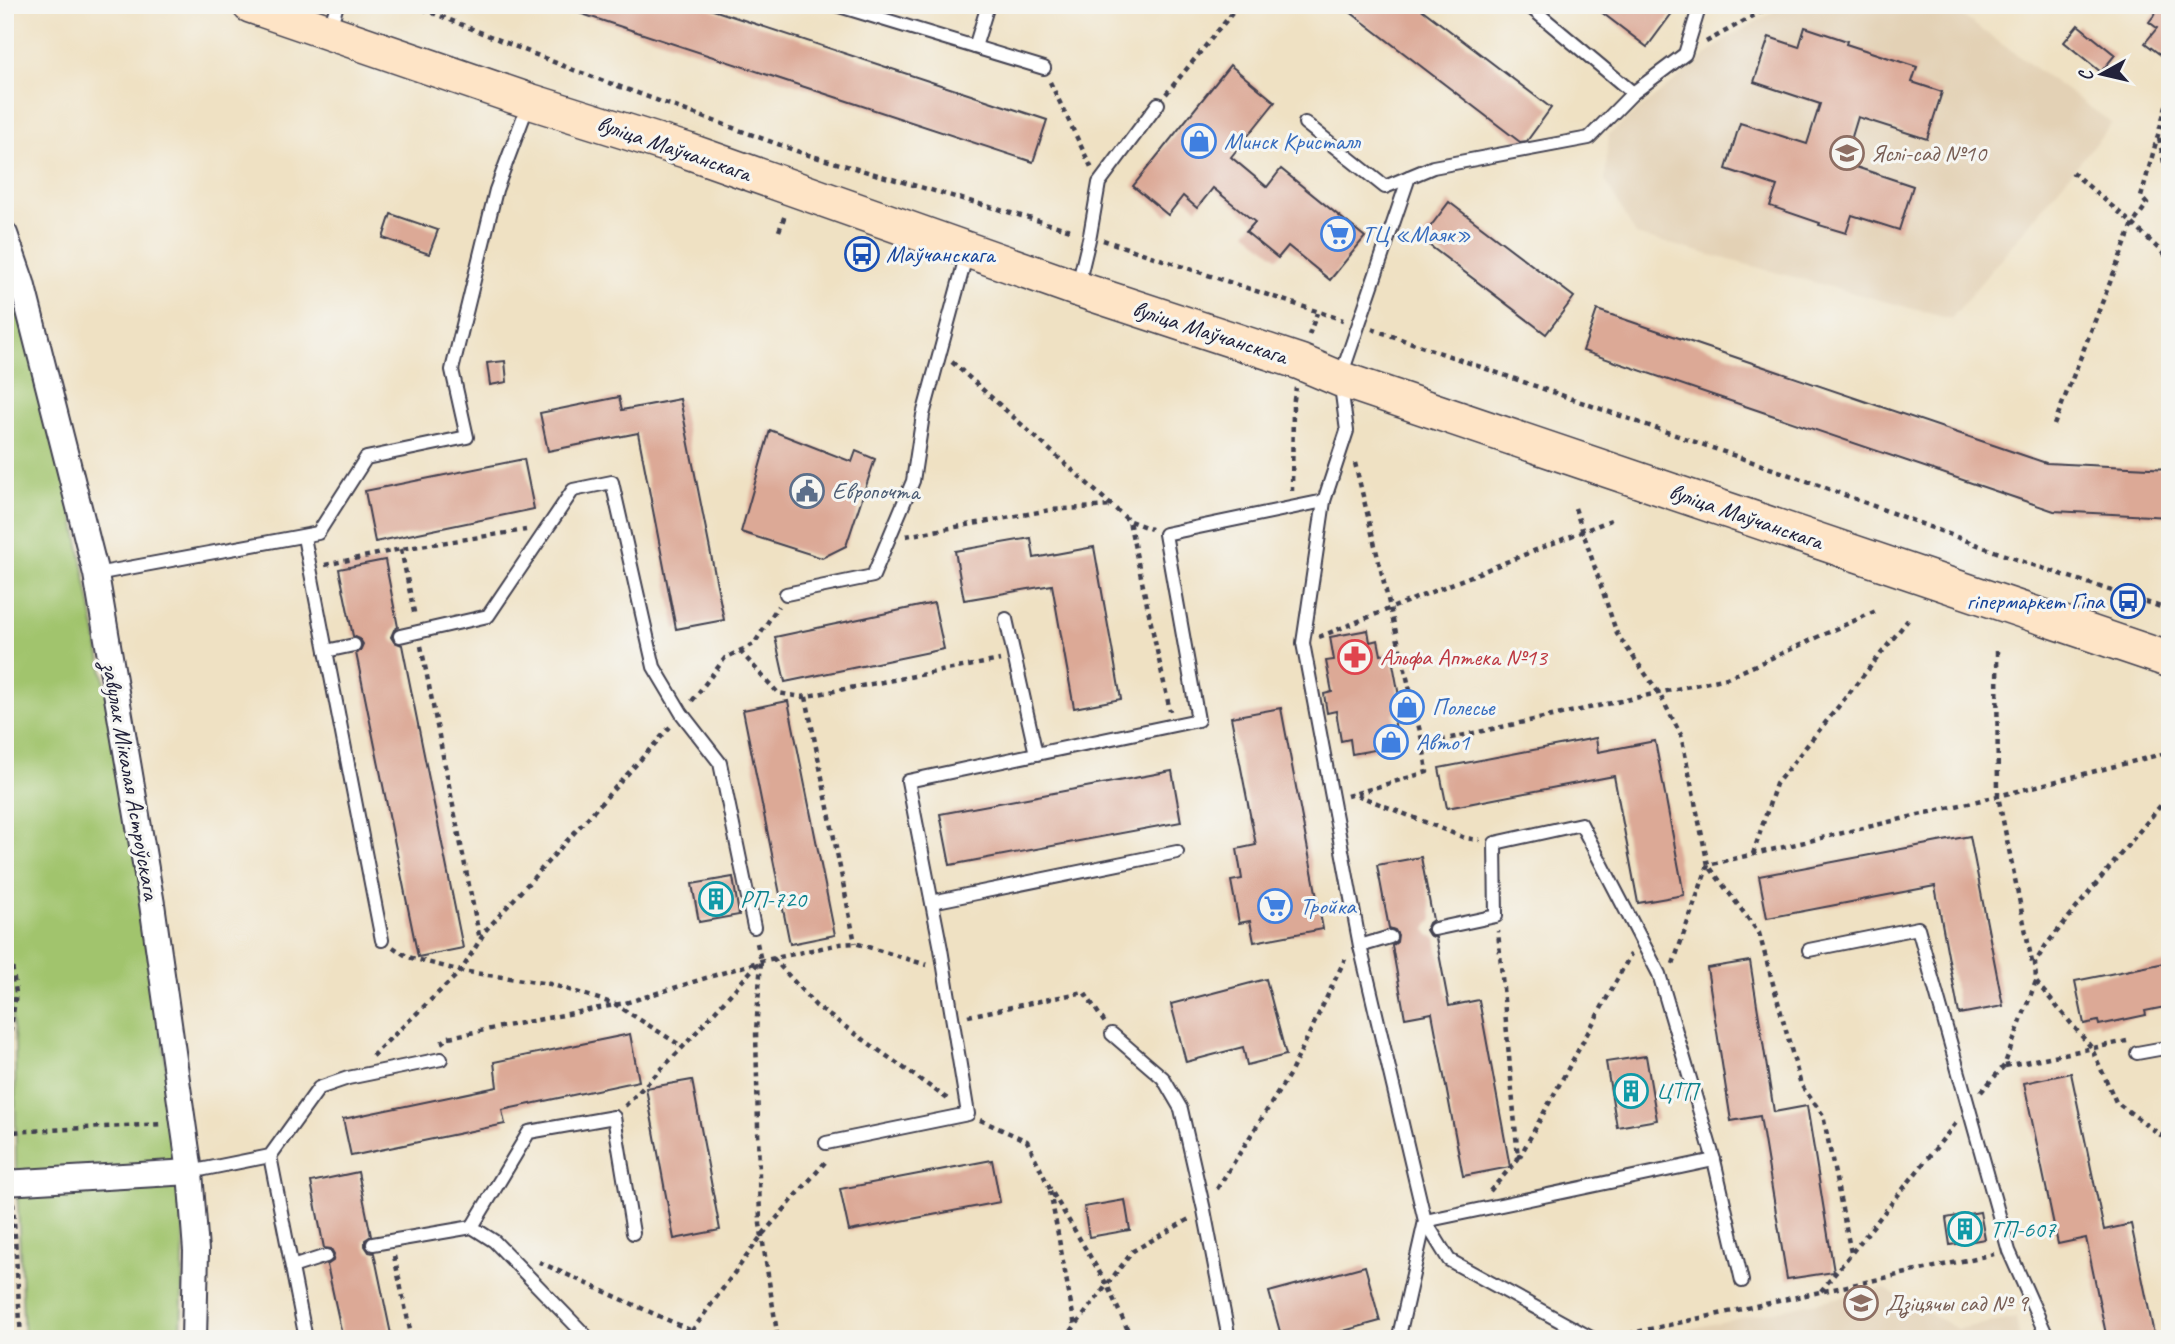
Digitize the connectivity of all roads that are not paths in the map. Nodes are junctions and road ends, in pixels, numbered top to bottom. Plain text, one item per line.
1 (250, 5) edge
2 (836, 5) edge
3 (988, 5) edge
4 (1528, 5) edge
5 (1700, 5) edge
6 (333, 18) edge
7 (975, 47) junction
8 (1044, 68) road end
9 (1633, 93) junction
10 (529, 101) junction
11 (1158, 104) road end
12 (1305, 123) dead end
13 (1409, 177) junction
14 (5, 234) edge
15 (968, 249) junction
16 (1078, 289) junction
17 (1340, 379) junction
18 (1324, 501) junction
19 (304, 537) junction
20 (96, 574) junction
21 (786, 593) road end
22 (1006, 620) dead end
23 (400, 636) dead end
24 (355, 645) dead end
25 (327, 651) junction
26 (2170, 660) edge
27 (1036, 754) junction
28 (1177, 852) dead end
29 (932, 902) junction
30 (754, 927) road end
31 (1435, 929) dead end
32 (1390, 937) dead end
33 (1359, 939) junction
34 (382, 940) road end
35 (1809, 950) dead end
36 (1112, 1034) road end
37 (2170, 1047) edge
38 (2137, 1053) road end
39 (441, 1059) dead end
40 (826, 1143) road end
41 (270, 1156) junction
42 (1714, 1160) junction
43 (190, 1172) junction
44 (9, 1183) edge
45 (1425, 1221) junction
46 (472, 1227) junction
47 (633, 1233) dead end
48 (373, 1244) dead end
49 (326, 1256) dead end
50 (292, 1267) junction
51 (1742, 1281) dead end
52 (194, 1339) edge
53 (306, 1339) edge
54 (589, 1339) edge
55 (1229, 1339) edge
56 (1395, 1339) edge
57 (1593, 1339) edge
58 (2048, 1339) edge

1 - 6 main road, вуліца Маўчанскага
2 - 7 lane
3 - 7 lane
4 - 9 lane
5 - 9 lane
6 - 10 main road, вуліца Маўчанскага
7 - 8 lane
9 - 13 lane
10 - 15 main road, вуліца Маўчанскага
10 - 19 lane
11 - 16 lane
12 - 13 lane
13 - 17 lane
14 - 20 street, завулак Мікалая Астроўскага
15 - 16 main road, вуліца Маўчанскага
15 - 21 lane
16 - 17 main road, вуліца Маўчанскага
17 - 18 lane
17 - 26 main road, вуліца Маўчанскага
18 - 27 lane
18 - 33 lane
19 - 20 lane
19 - 25 lane
20 - 43 street, завулак Мікалая Астроўскага
22 - 27 lane
23 - 30 lane
24 - 25 lane
25 - 34 lane
27 - 29 lane
28 - 29 lane
29 - 40 lane
31 - 42 lane
32 - 33 lane
33 - 45 lane
35 - 58 lane
36 - 55 lane
37 - 38 lane
39 - 41 lane
41 - 43 lane
41 - 50 lane
42 - 45 lane
42 - 51 lane
43 - 44 street
43 - 52 street, завулак Мікалая Астроўскага
45 - 56 lane
45 - 57 lane
46 - 47 lane
46 - 48 lane
46 - 54 lane
49 - 50 lane
50 - 53 lane

